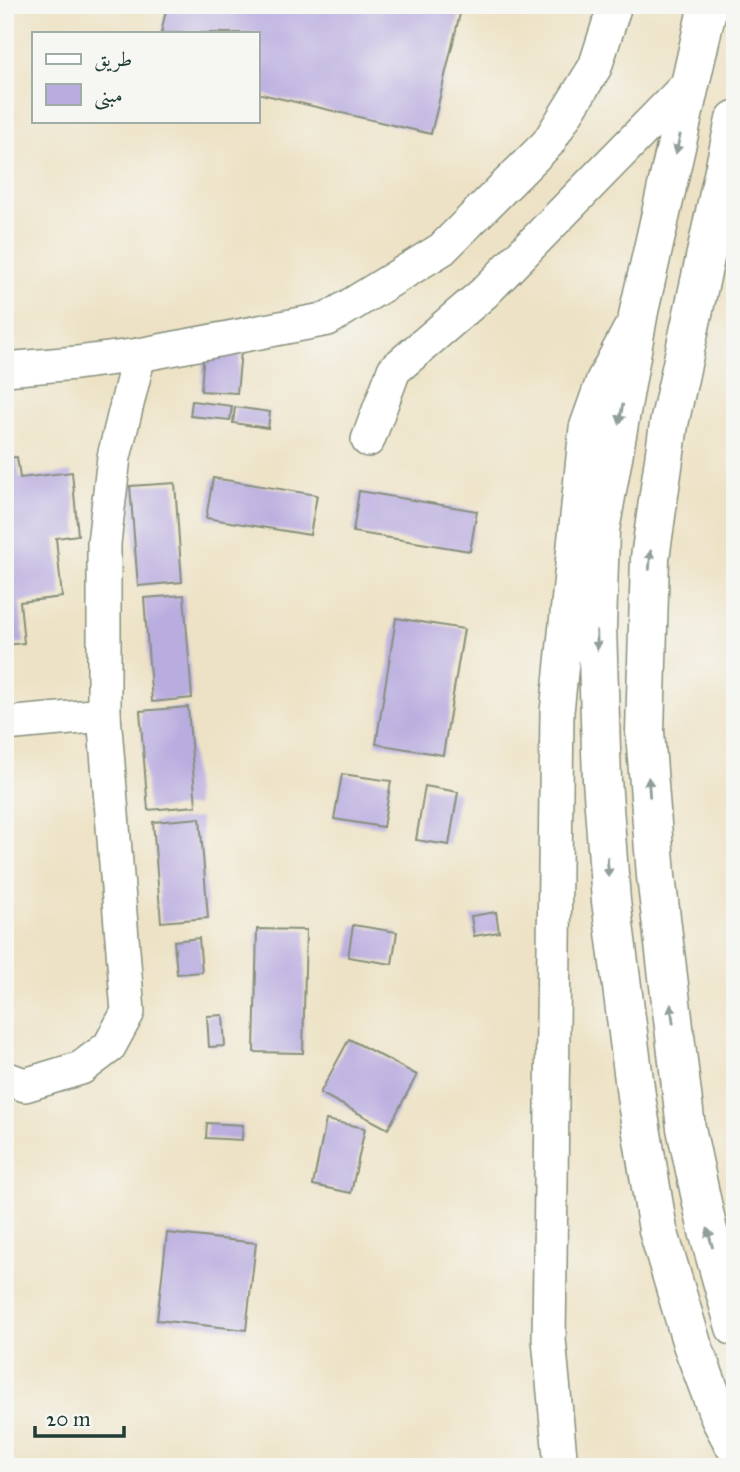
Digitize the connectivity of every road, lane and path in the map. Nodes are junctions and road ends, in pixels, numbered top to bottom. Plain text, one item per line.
1 (615, 5) edge
2 (708, 5) edge
3 (692, 80) junction
4 (735, 120) edge
5 (639, 311) junction
6 (139, 355) junction
7 (5, 369) edge
8 (368, 440) dead end
9 (104, 715) junction
10 (5, 724) edge
11 (5, 1078) edge
12 (735, 1327) edge
13 (735, 1446) edge
14 (561, 1467) edge

1 - 6 street
2 - 3 highway
3 -> 5 highway
3 - 8 street
12 -> 4 highway
5 -> 13 highway
5 - 14 street
6 - 7 street
6 - 9 street
9 - 10 street
9 - 11 street

